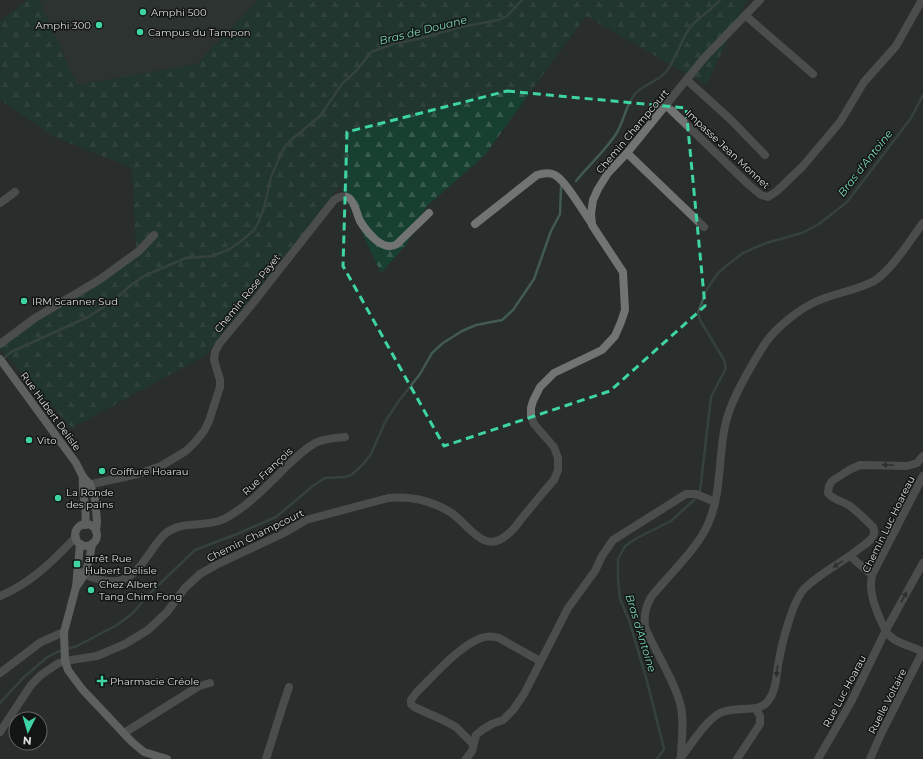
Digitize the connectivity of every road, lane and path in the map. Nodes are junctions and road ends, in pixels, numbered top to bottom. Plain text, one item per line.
1 (760, 0) edge
2 (922, 0) edge
3 (745, 15) junction
4 (813, 74) dead end
5 (687, 80) junction
6 (666, 105) junction
7 (627, 153) junction
8 (765, 155) dead end
9 (15, 192) dead end
10 (0, 203) edge
11 (428, 213) dead end
12 (475, 224) dead end
13 (592, 225) junction
14 (704, 227) dead end
15 (922, 228) edge
16 (154, 235) dead end
17 (0, 344) edge
18 (0, 359) edge
19 (345, 437) dead end
20 (923, 456) edge
21 (923, 476) edge
22 (86, 485) junction
23 (715, 502) junction
24 (85, 525) junction
25 (96, 531) junction
26 (78, 541) junction
27 (92, 544) junction
28 (850, 556) junction
29 (923, 563) edge
30 (85, 575) junction
31 (872, 575) junction
32 (76, 587) junction
33 (0, 596) edge
34 (886, 630) junction
35 (64, 635) junction
36 (923, 652) edge
37 (65, 658) junction
38 (540, 661) junction
39 (0, 673) edge
40 (210, 683) dead end
41 (290, 687) dead end
42 (756, 709) junction
43 (0, 732) edge
44 (124, 733) junction
45 (473, 744) junction
46 (681, 758) edge
47 (168, 759) edge
48 (266, 759) edge
49 (466, 759) edge
50 (737, 759) edge
51 (818, 759) edge
52 (870, 759) edge

1 - 3 street, Chemin Champcourt
2 - 6 street, Impasse Jean Monnet
3 - 4 street
3 - 5 street, Chemin Champcourt
5 - 6 street, Chemin Champcourt
5 - 8 street
6 - 7 street, Chemin Champcourt
7 - 13 street, Chemin Champcourt
7 - 14 street
9 - 10 street
11 - 22 street, Chemin Rose Payet
12 - 13 street
13 - 37 street, Chemin Champcourt
15 - 23 street
16 - 17 street
18 - 22 main road, Rue Hubert Delisle
19 - 30 street, Rue François
20 -> 28 street
21 - 31 street, Chemin Luc Hoareau
22 - 24 main road
22 - 25 main road, Rue Hubert Delisle
23 - 38 street
23 - 46 street
24 - 25 main road
24 - 26 main road
25 - 27 main road, Rue Hubert Delisle
26 - 27 main road
26 - 32 main road, Rue Hubert Delisle
26 - 33 street
27 - 30 main road, Rue Hubert Delisle
28 - 31 street
28 -> 42 street
34 -> 29 street, Rue Luc Hoarau
30 - 32 main road, Rue Hubert Delisle
31 - 34 street, Chemin Luc Hoareau
32 - 35 main road, Rue Hubert Delisle
34 - 36 street, Chemin Luc Hoareau
34 - 51 street, Rue Luc Hoarau
35 - 37 main road, Rue Hubert Delisle
35 - 39 street
36 - 52 street, Ruelle Voltaire
37 - 43 street
37 - 44 main road, Rue Hubert Delisle
38 - 45 street
38 - 45 street
40 - 44 street
41 - 48 street
42 - 46 street
42 - 50 street
44 - 47 main road, Rue Hubert Delisle
45 - 49 street

